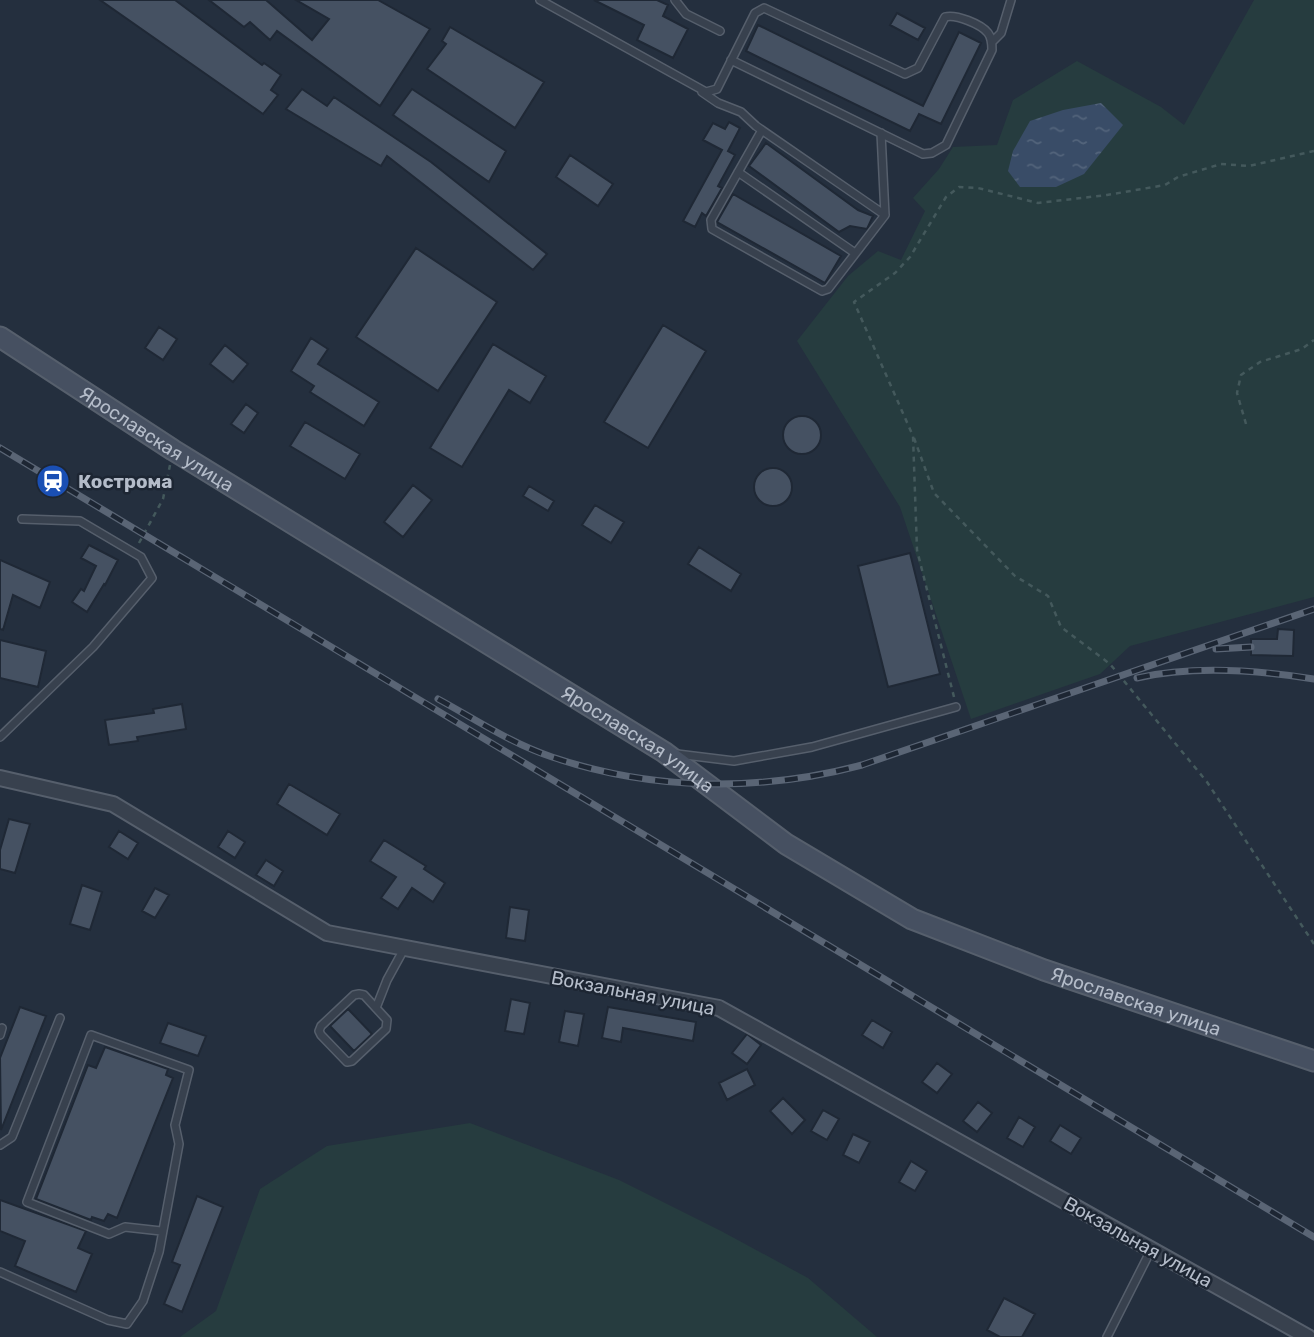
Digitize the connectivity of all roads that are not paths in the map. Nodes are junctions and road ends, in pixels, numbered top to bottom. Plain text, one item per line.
1 (540, 0) edge
2 (676, 0) edge
3 (1011, 0) edge
4 (720, 30) dead end
5 (992, 42) junction
6 (731, 60) junction
7 (699, 90) junction
8 (762, 130) junction
9 (881, 133) junction
10 (738, 172) junction
11 (885, 215) junction
12 (855, 253) junction
13 (0, 337) edge
14 (22, 519) dead end
15 (956, 707) road end
16 (0, 737) edge
17 (664, 752) junction
18 (0, 778) edge
19 (404, 949) junction
20 (376, 1008) junction
21 (60, 1018) dead end
22 (1314, 1061) edge
23 (0, 1145) edge
24 (161, 1231) junction
25 (1151, 1249) junction
26 (0, 1272) edge
27 (1107, 1337) edge
28 (1308, 1337) edge

1 - 7 lane
2 - 4 lane
3 - 5 lane
5 - 6 lane
5 - 9 lane
6 - 7 lane
6 - 9 lane
7 - 8 lane
8 - 10 lane
8 - 11 lane
9 - 11 lane
10 - 12 lane
10 - 12 lane
11 - 12 lane
13 - 17 main road, Ярославская улица
14 - 16 lane
15 - 17 lane
17 - 22 main road, Ярославская улица
18 - 19 street, Вокзальная улица
19 - 20 lane
19 - 25 street, Вокзальная улица
20 - 20 lane
21 - 23 lane
24 - 24 lane
24 - 26 lane
25 - 27 lane
25 - 28 street, Вокзальная улица

